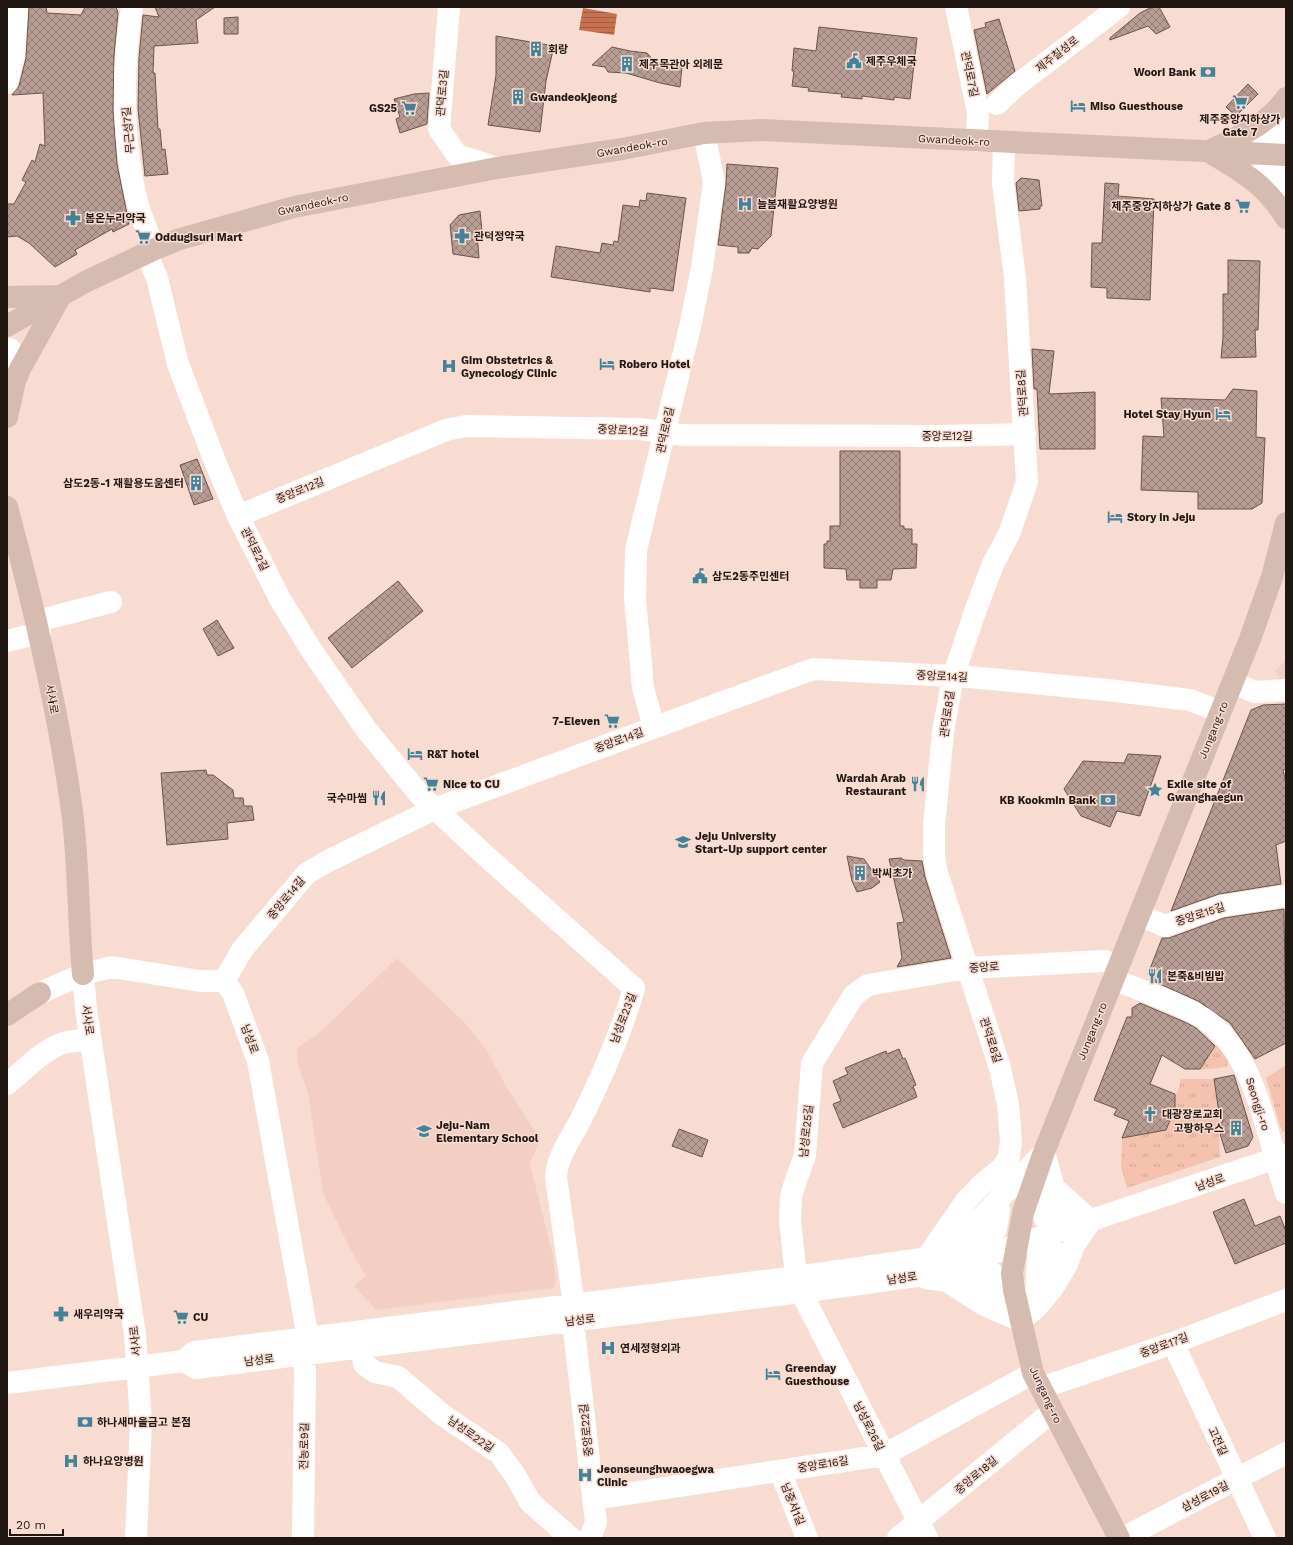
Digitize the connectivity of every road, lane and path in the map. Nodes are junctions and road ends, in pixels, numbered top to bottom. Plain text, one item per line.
1 (18, 7) edge
2 (132, 7) edge
3 (449, 7) edge
4 (956, 7) edge
5 (1118, 7) edge
6 (7, 83) edge
7 (1286, 98) edge
8 (997, 104) dead end
9 (1286, 109) edge
10 (704, 134) junction
11 (1286, 135) edge
12 (977, 141) junction
13 (1004, 142) junction
14 (1208, 151) junction
15 (1286, 155) edge
16 (497, 168) junction
17 (1286, 176) edge
18 (1286, 187) edge
19 (1286, 218) edge
20 (150, 251) junction
21 (7, 296) edge
22 (60, 296) junction
23 (7, 326) edge
24 (7, 351) edge
25 (7, 375) edge
26 (7, 417) edge
27 (664, 433) junction
28 (1025, 434) junction
29 (7, 507) edge
30 (238, 516) junction
31 (1286, 523) edge
32 (111, 602) dead end
33 (39, 627) junction
34 (7, 641) edge
35 (953, 677) junction
36 (1233, 683) junction
37 (1286, 690) edge
38 (1221, 712) junction
39 (654, 727) junction
40 (434, 809) junction
41 (1286, 896) edge
42 (1139, 915) junction
43 (968, 968) junction
44 (1116, 973) junction
45 (83, 974) junction
46 (224, 981) junction
47 (40, 993) junction
48 (854, 995) joint
49 (7, 1003) edge
50 (7, 1015) edge
51 (91, 1039) junction
52 (7, 1084) edge
53 (1044, 1152) junction
54 (1281, 1157) edge
55 (1286, 1193) edge
56 (1091, 1221) junction
57 (1017, 1245) junction
58 (932, 1258) junction
59 (974, 1258) junction
60 (913, 1277) junction
61 (798, 1284) junction
62 (1286, 1300) edge
63 (574, 1313) junction
64 (1021, 1321) junction
65 (1173, 1343) junction
66 (306, 1346) junction
67 (362, 1347) junction
68 (138, 1367) junction
69 (1037, 1380) junction
70 (7, 1383) edge
71 (1053, 1411) junction
72 (1286, 1453) edge
73 (884, 1455) junction
74 (780, 1471) junction
75 (1236, 1479) junction
76 (594, 1499) junction
77 (923, 1530) edge
78 (136, 1538) edge
79 (303, 1538) edge
80 (571, 1538) edge
81 (590, 1538) edge
82 (807, 1538) edge
83 (898, 1538) edge
84 (1119, 1538) edge
85 (1123, 1538) edge
86 (1265, 1538) edge

1 - 6 street
2 - 20 street, 무근성7길
3 - 16 street, 관덕로3길
4 - 12 street, 관덕로7길
5 - 8 street, 제주칠성로
7 - 14 main road
9 - 11 street
10 - 12 main road, Gwandeok-ro
10 - 16 main road, Gwandeok-ro
10 - 27 street, 관덕로6길
12 - 13 main road, Gwandeok-ro
13 - 14 main road, Gwandeok-ro
13 - 28 street, 관덕로8길
14 - 15 main road, Gwandeok-ro
14 - 19 main road
16 - 20 main road, Gwandeok-ro
17 - 18 street
20 - 22 main road, Gwandeok-ro
20 - 30 street, 관덕로2길
21 - 22 main road
22 - 23 main road, Gwandeok-ro
22 - 26 main road
24 - 25 street
27 - 28 street, 중앙로12길
27 - 30 street, 중앙로12길
27 - 39 street, 관덕로6길
28 - 35 street, 관덕로8길
29 - 33 main road, 서사로
30 - 40 street, 관덕로2길
31 - 36 main road, Jungang-ro
32 - 33 street
33 - 34 street
33 - 45 main road, 서사로
35 - 38 street, 중앙로14길
35 - 39 street, 중앙로14길
35 - 43 street, 관덕로8길
36 - 37 street
36 - 38 main road, Jungang-ro
38 - 42 main road, Jungang-ro
39 - 40 street, 중앙로14길
40 - 46 street, 중앙로14길
40 - 63 street, 남성로23길
41 - 42 street, 중앙로15길
42 - 44 main road, Jungang-ro
43 - 44 street, 중앙로
43 - 48 street, 중앙로
43 - 58 street, 관덕로8길
44 - 53 main road, Jungang-ro
44 - 54 street, Seongji-ro
45 - 46 street
45 - 47 street
45 - 51 street, 서사로
46 - 66 street, 남성로
47 - 49 main road
47 - 50 main road
48 - 61 street, 남성로25길
51 - 52 street
51 - 68 street, 서사로
53 - 56 street
53 - 57 main road, Jungang-ro
53 - 58 street
54 - 55 street, Seongji-ro
54 - 56 street, 남성로
56 - 57 street, 남성로
56 - 64 street
57 - 59 street, 남성로
57 - 64 main road, Jungang-ro
58 - 59 street, 남성로
58 - 61 street, 남성로
59 - 60 street, 남성로
60 - 61 street, 남성로
60 - 64 street
61 - 63 street, 남성로
61 - 73 street, 남성로26길
62 - 65 street, 중앙로17길
63 - 66 street, 남성로
63 - 67 street, 남성로
63 - 76 street, 중앙로22길
64 - 69 main road, Jungang-ro
65 - 69 street, 중앙로17길
65 - 75 street, 고전길
66 - 67 street, 남성로
66 - 68 street, 남성로
66 - 79 street, 전농로9길
67 - 80 street, 남성로22길
68 - 70 street, 남성로
68 - 78 street, 서사로
69 - 71 main road, Jungang-ro
69 - 73 street, 중앙로16길
71 - 77 street, 중앙로18길
71 - 84 main road, Jungang-ro
72 - 75 street, 삼성로19길
73 - 74 street, 중앙로16길
73 - 77 street, 남성로26길
74 - 76 street, 중앙로16길
74 - 82 street, 남중서1길
75 - 85 street, 삼성로19길
75 - 86 street, 고전길
76 - 81 street, 중앙로22길
77 - 83 street, 중앙로18길

